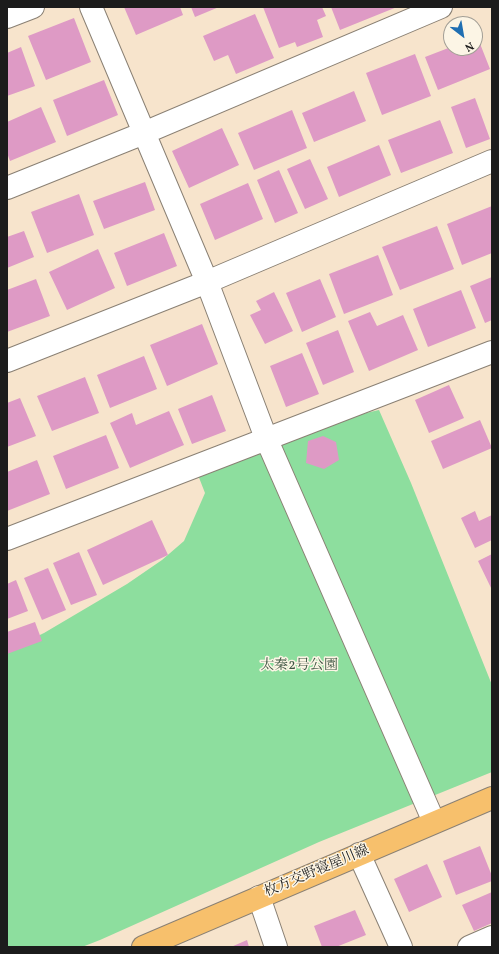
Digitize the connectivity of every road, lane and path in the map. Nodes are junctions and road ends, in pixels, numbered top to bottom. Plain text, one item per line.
1 (33, 7) edge
2 (92, 7) edge
3 (441, 7) edge
4 (7, 17) edge
5 (144, 133) junction
6 (492, 161) edge
7 (7, 188) edge
8 (206, 282) junction
9 (492, 352) edge
10 (7, 361) edge
11 (266, 438) junction
12 (7, 539) edge
13 (492, 798) edge
14 (434, 822) junction
15 (359, 854) junction
16 (259, 897) junction
17 (492, 937) edge
18 (143, 947) edge
19 (276, 947) edge
20 (401, 947) edge
21 (469, 947) edge

1 - 4 street
2 - 5 street
3 - 5 street
5 - 7 street
5 - 8 street
6 - 8 street
8 - 10 street
8 - 11 street
9 - 11 street
11 - 12 street
11 - 14 street
13 - 14 main road, 枚方交野寝屋川線
14 - 15 main road, 枚方交野寝屋川線
15 - 16 main road, 枚方交野寝屋川線
15 - 20 street
16 - 18 main road, 枚方交野寝屋川線
16 - 19 street
17 - 21 street

